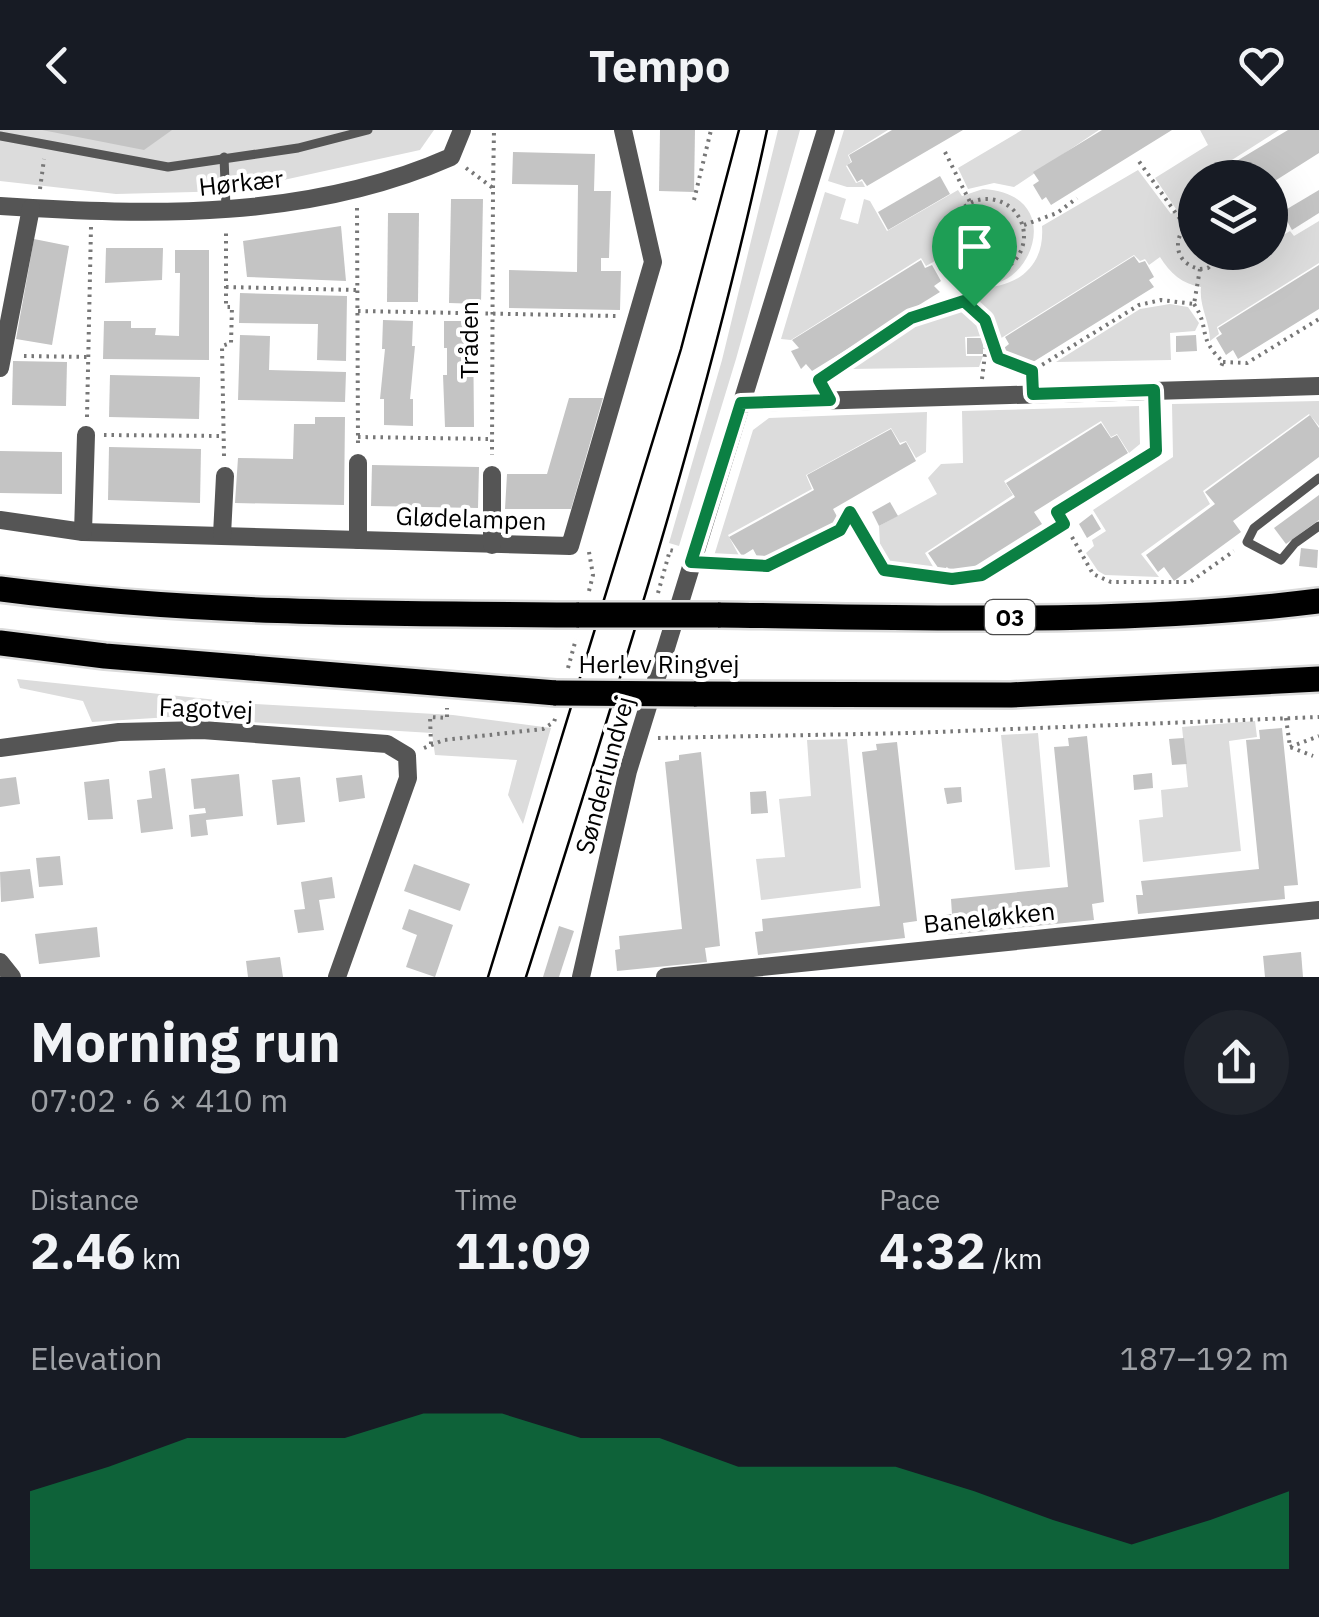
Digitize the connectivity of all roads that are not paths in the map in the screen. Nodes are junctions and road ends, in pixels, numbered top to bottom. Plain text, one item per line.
1 (368, 130) edge
2 (462, 130) edge
3 (623, 130) edge
4 (826, 130) edge
5 (0, 136) edge
6 (224, 157) junction
7 (0, 206) edge
8 (34, 209) junction
9 (226, 211) junction
10 (1, 362) edge
11 (1319, 386) edge
12 (1154, 390) junction
13 (741, 403) junction
14 (86, 435) road end
15 (358, 463) road end
16 (492, 475) road end
17 (225, 476) road end
18 (1319, 478) edge
19 (0, 520) edge
20 (1319, 526) edge
21 (83, 532) junction
22 (222, 535) junction
23 (358, 540) junction
24 (492, 545) junction
25 (982, 575) road end
26 (0, 589) edge
27 (1319, 601) edge
28 (0, 643) edge
29 (1319, 679) edge
30 (0, 748) edge
31 (1319, 910) edge
32 (0, 962) edge
33 (12, 977) edge
34 (338, 977) edge
35 (581, 977) edge
36 (666, 977) edge

1 - 6 lane
2 - 9 street, Hørkær
3 - 24 street, Glødelampen
4 - 13 street, Sønderlundvej
5 - 6 lane
6 - 9 lane
7 - 8 street, Hørkær
8 - 9 street, Hørkær
8 - 10 street
11 - 12 street
12 - 13 street
12 - 25 lane
13 - 35 street, Sønderlundvej
14 - 21 street
15 - 23 street
16 - 24 street
17 - 22 street
18 - 20 lane
19 - 21 street, Glødelampen
21 - 22 street, Glødelampen
22 - 23 street, Glødelampen
23 - 24 street, Glødelampen
26 - 27 main road, Herlev Ringvej / O3, bridge
28 - 29 main road, Herlev Ringvej, bridge
30 - 34 street, Fagotvej
31 - 36 street, Baneløkken
32 - 33 street

